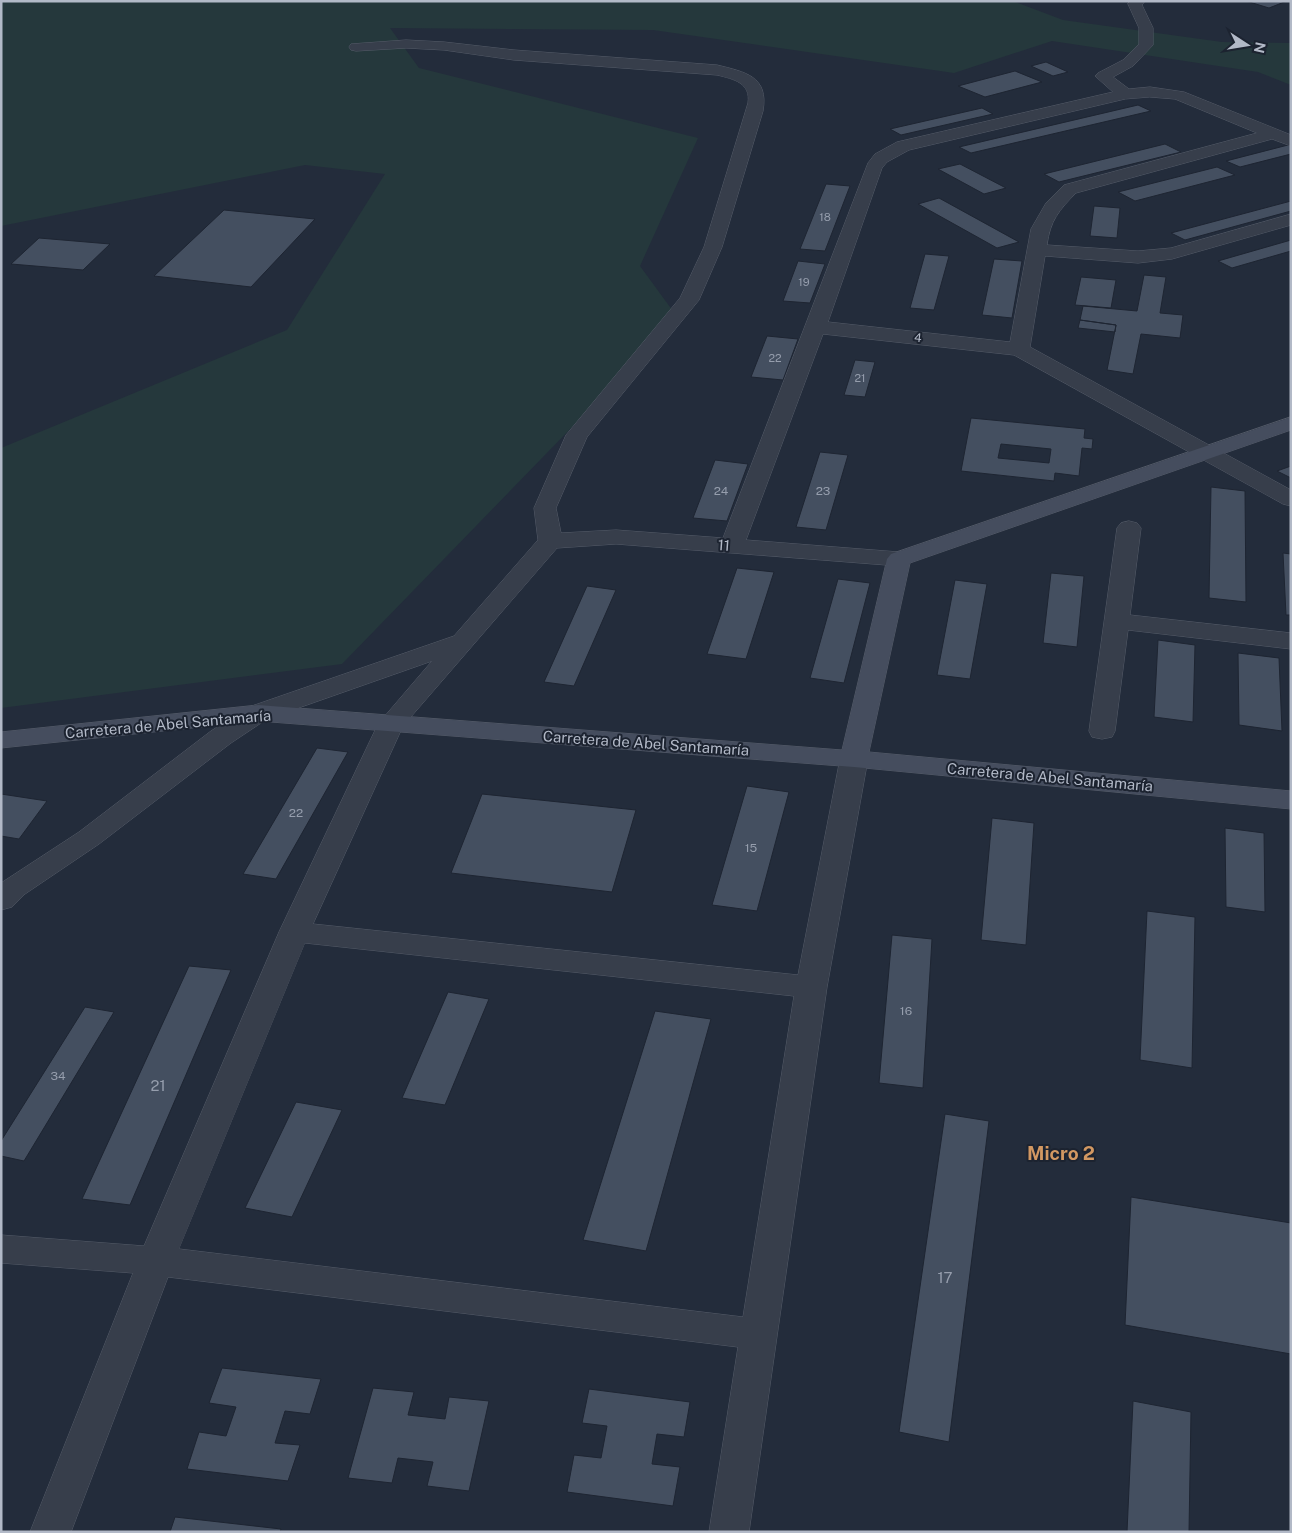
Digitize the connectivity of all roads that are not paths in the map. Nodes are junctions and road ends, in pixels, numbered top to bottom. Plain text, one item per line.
1 (1138, 1) edge
2 (356, 46) dead end
3 (1125, 94) junction
4 (1273, 134) junction
5 (1291, 141) edge
6 (1291, 219) edge
7 (1038, 250) junction
8 (816, 327) junction
9 (1019, 349) junction
10 (1291, 422) edge
11 (1206, 453) junction
12 (1291, 499) edge
13 (1128, 528) dead end
14 (550, 541) junction
15 (732, 546) junction
16 (898, 559) junction
17 (1117, 620) junction
18 (462, 641) junction
19 (1291, 641) edge
20 (258, 713) junction
21 (391, 724) junction
22 (1102, 731) dead end
23 (1, 740) edge
24 (854, 759) junction
25 (1291, 800) edge
26 (1, 900) edge
27 (294, 932) junction
28 (811, 987) junction
29 (1, 1249) edge
30 (156, 1261) junction
31 (758, 1334) junction
32 (50, 1532) edge
33 (729, 1532) edge

1 - 3 street
2 - 14 street
3 - 4 street
3 - 8 street
4 - 5 street
4 - 7 street
6 - 7 street
7 - 9 street
8 - 9 street, 4
8 - 15 street
9 - 11 street
10 - 11 main road
11 - 12 street
11 - 16 main road
13 - 17 street
14 - 15 street, 11
14 - 18 street
15 - 16 street, 11
16 - 24 main road
17 - 19 street
17 - 22 street
18 - 20 street
18 - 21 street
20 - 21 main road, Carretera de Abel Santamaría
20 - 23 main road, Carretera de Abel Santamaría
20 - 26 street
21 - 24 main road, Carretera de Abel Santamaría
21 - 27 street
24 - 25 main road, Carretera de Abel Santamaría
24 - 28 street
27 - 28 street
27 - 30 street
28 - 31 street
29 - 30 street
30 - 31 street
30 - 32 street
31 - 33 street

